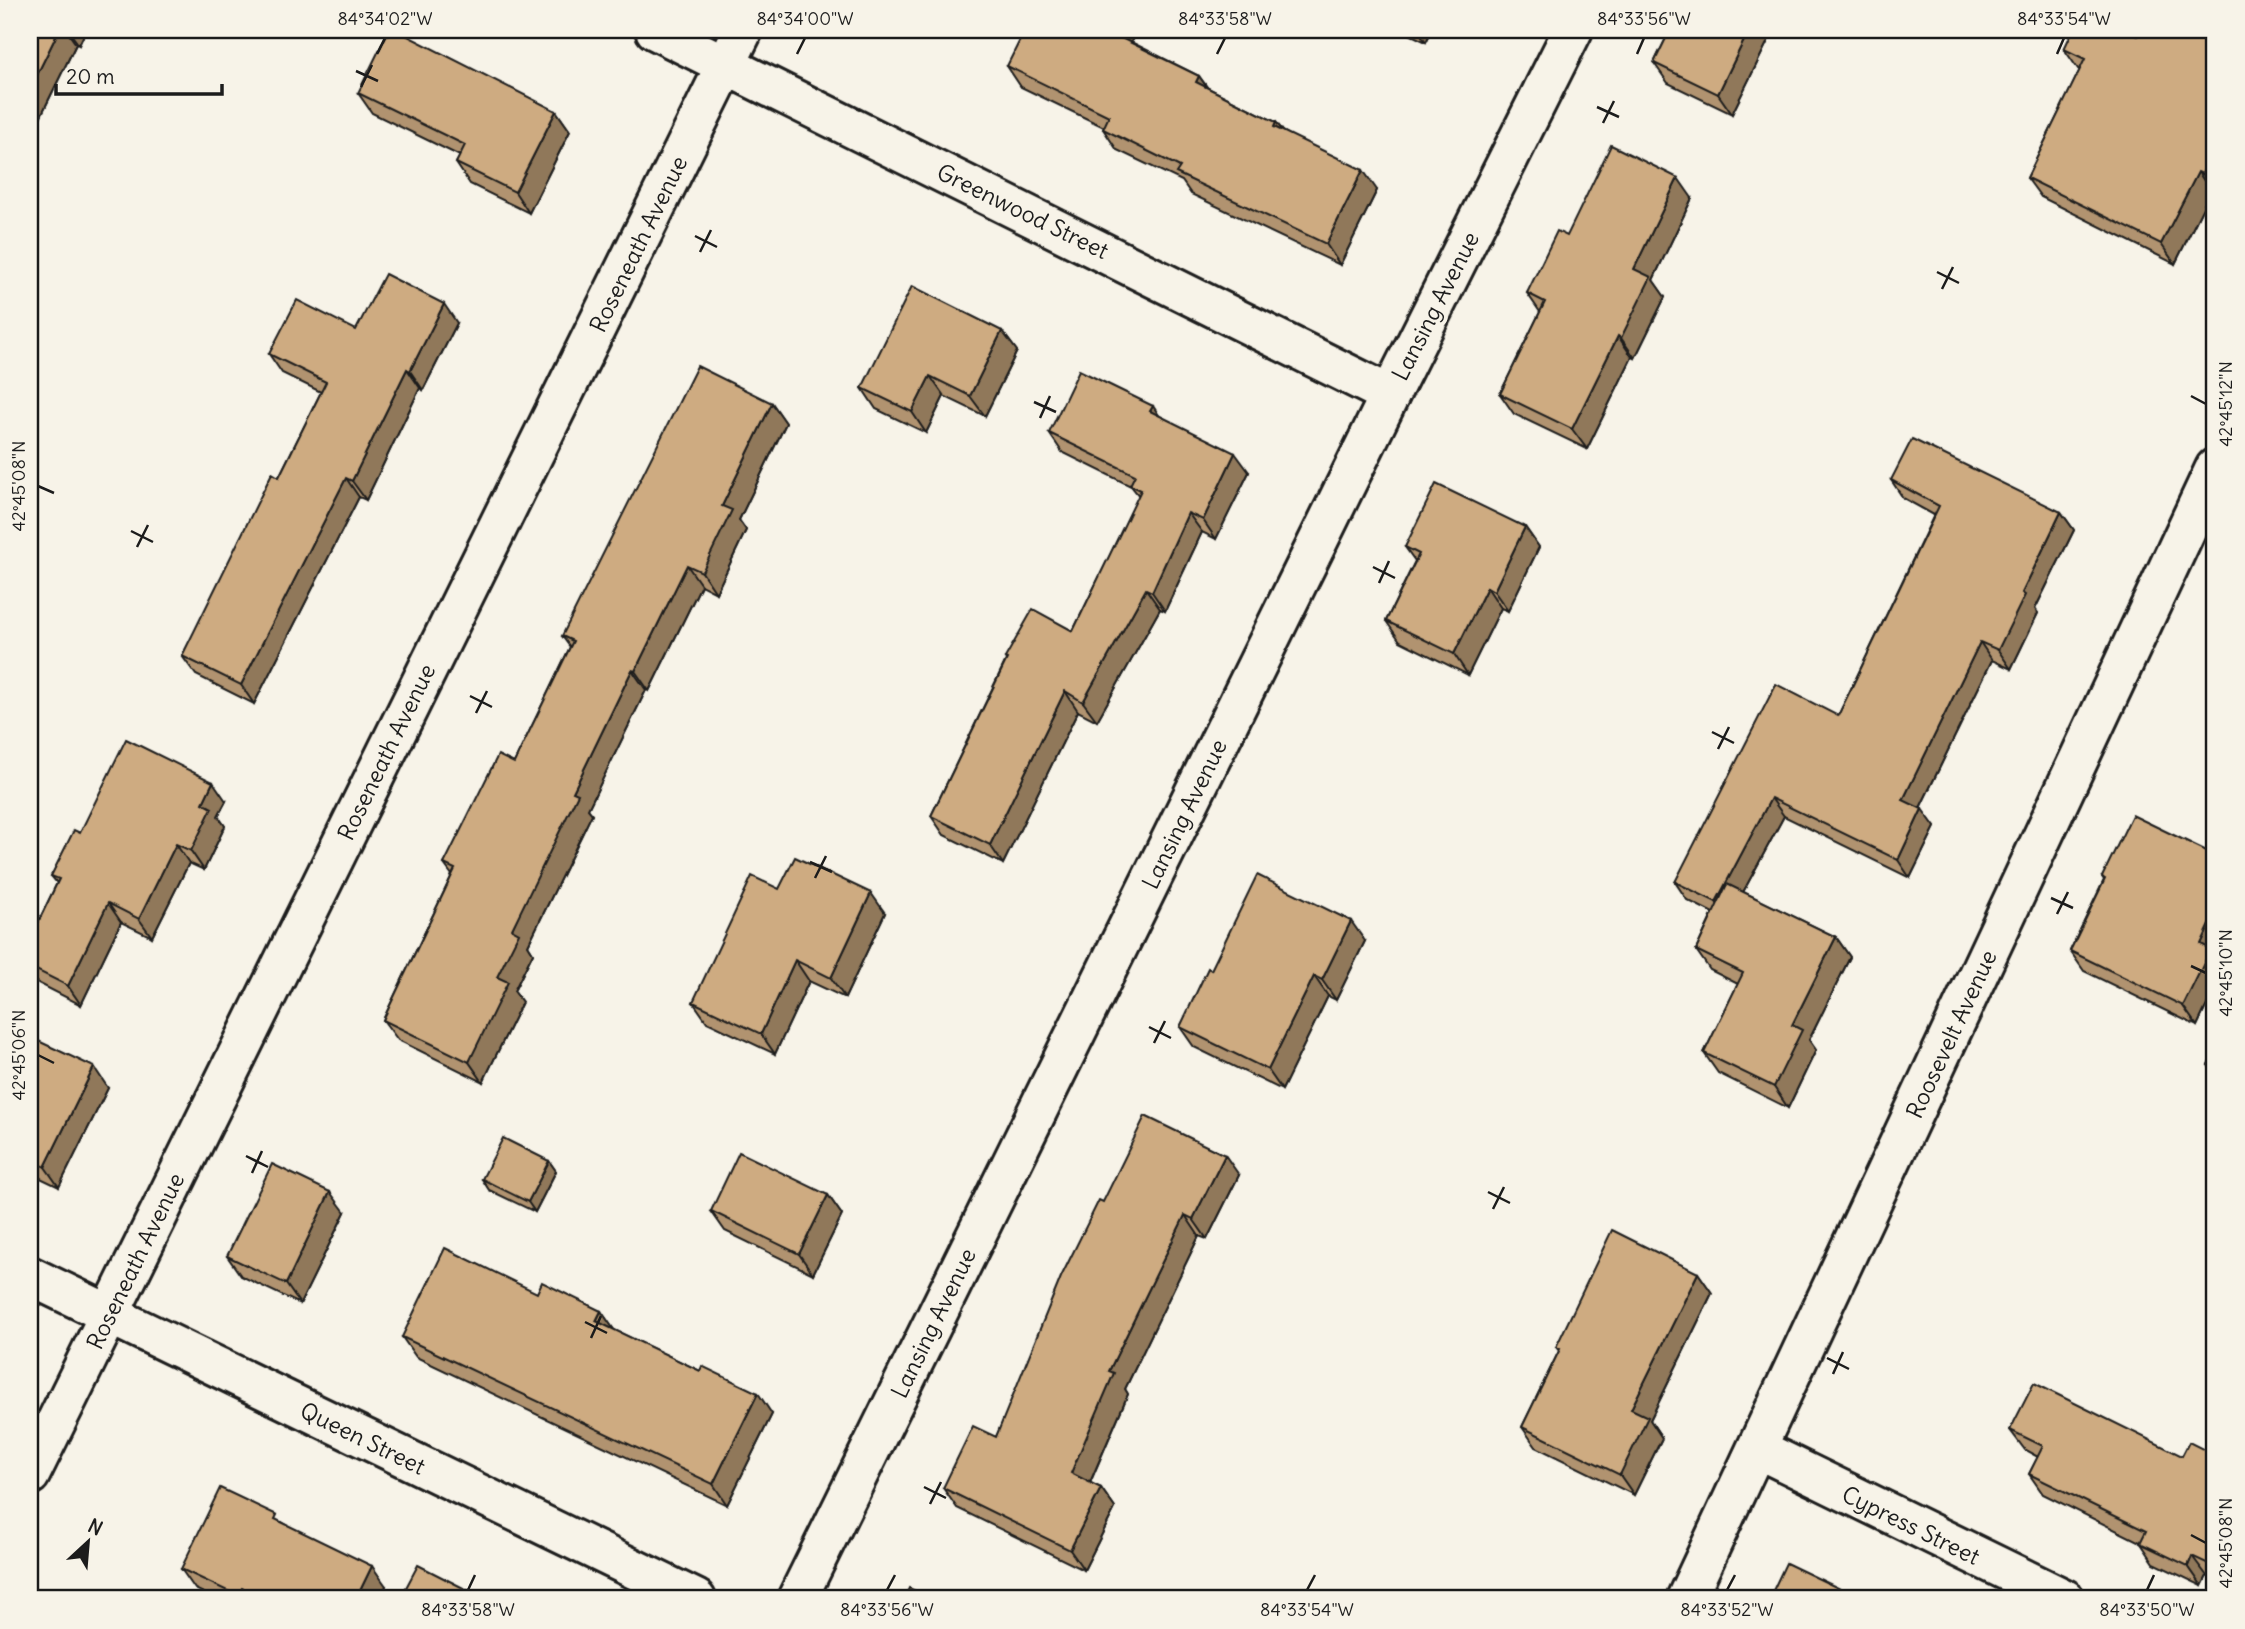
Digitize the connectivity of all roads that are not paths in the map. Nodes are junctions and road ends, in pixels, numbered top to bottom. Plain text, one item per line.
1 (655, 30) edge
2 (743, 30) edge
3 (1573, 30) edge
4 (727, 64) junction
5 (1390, 395) junction
6 (2215, 468) edge
7 (30, 1276) edge
8 (108, 1315) junction
9 (1758, 1449) junction
10 (30, 1475) edge
11 (696, 1599) edge
12 (797, 1599) edge
13 (1686, 1599) edge
14 (2065, 1599) edge

1 - 4 street, Greenwood Street
2 - 4 street, Roseneath Avenue
3 - 5 street, Lansing Avenue
4 - 5 street, Greenwood Street
4 - 8 street, Roseneath Avenue
5 - 12 street, Lansing Avenue
6 - 9 street, Roosevelt Avenue
7 - 8 street, Queen Street
8 - 10 street, Roseneath Avenue
8 - 11 street, Queen Street
9 - 13 street, Roosevelt Avenue
9 - 14 street, Cypress Street

